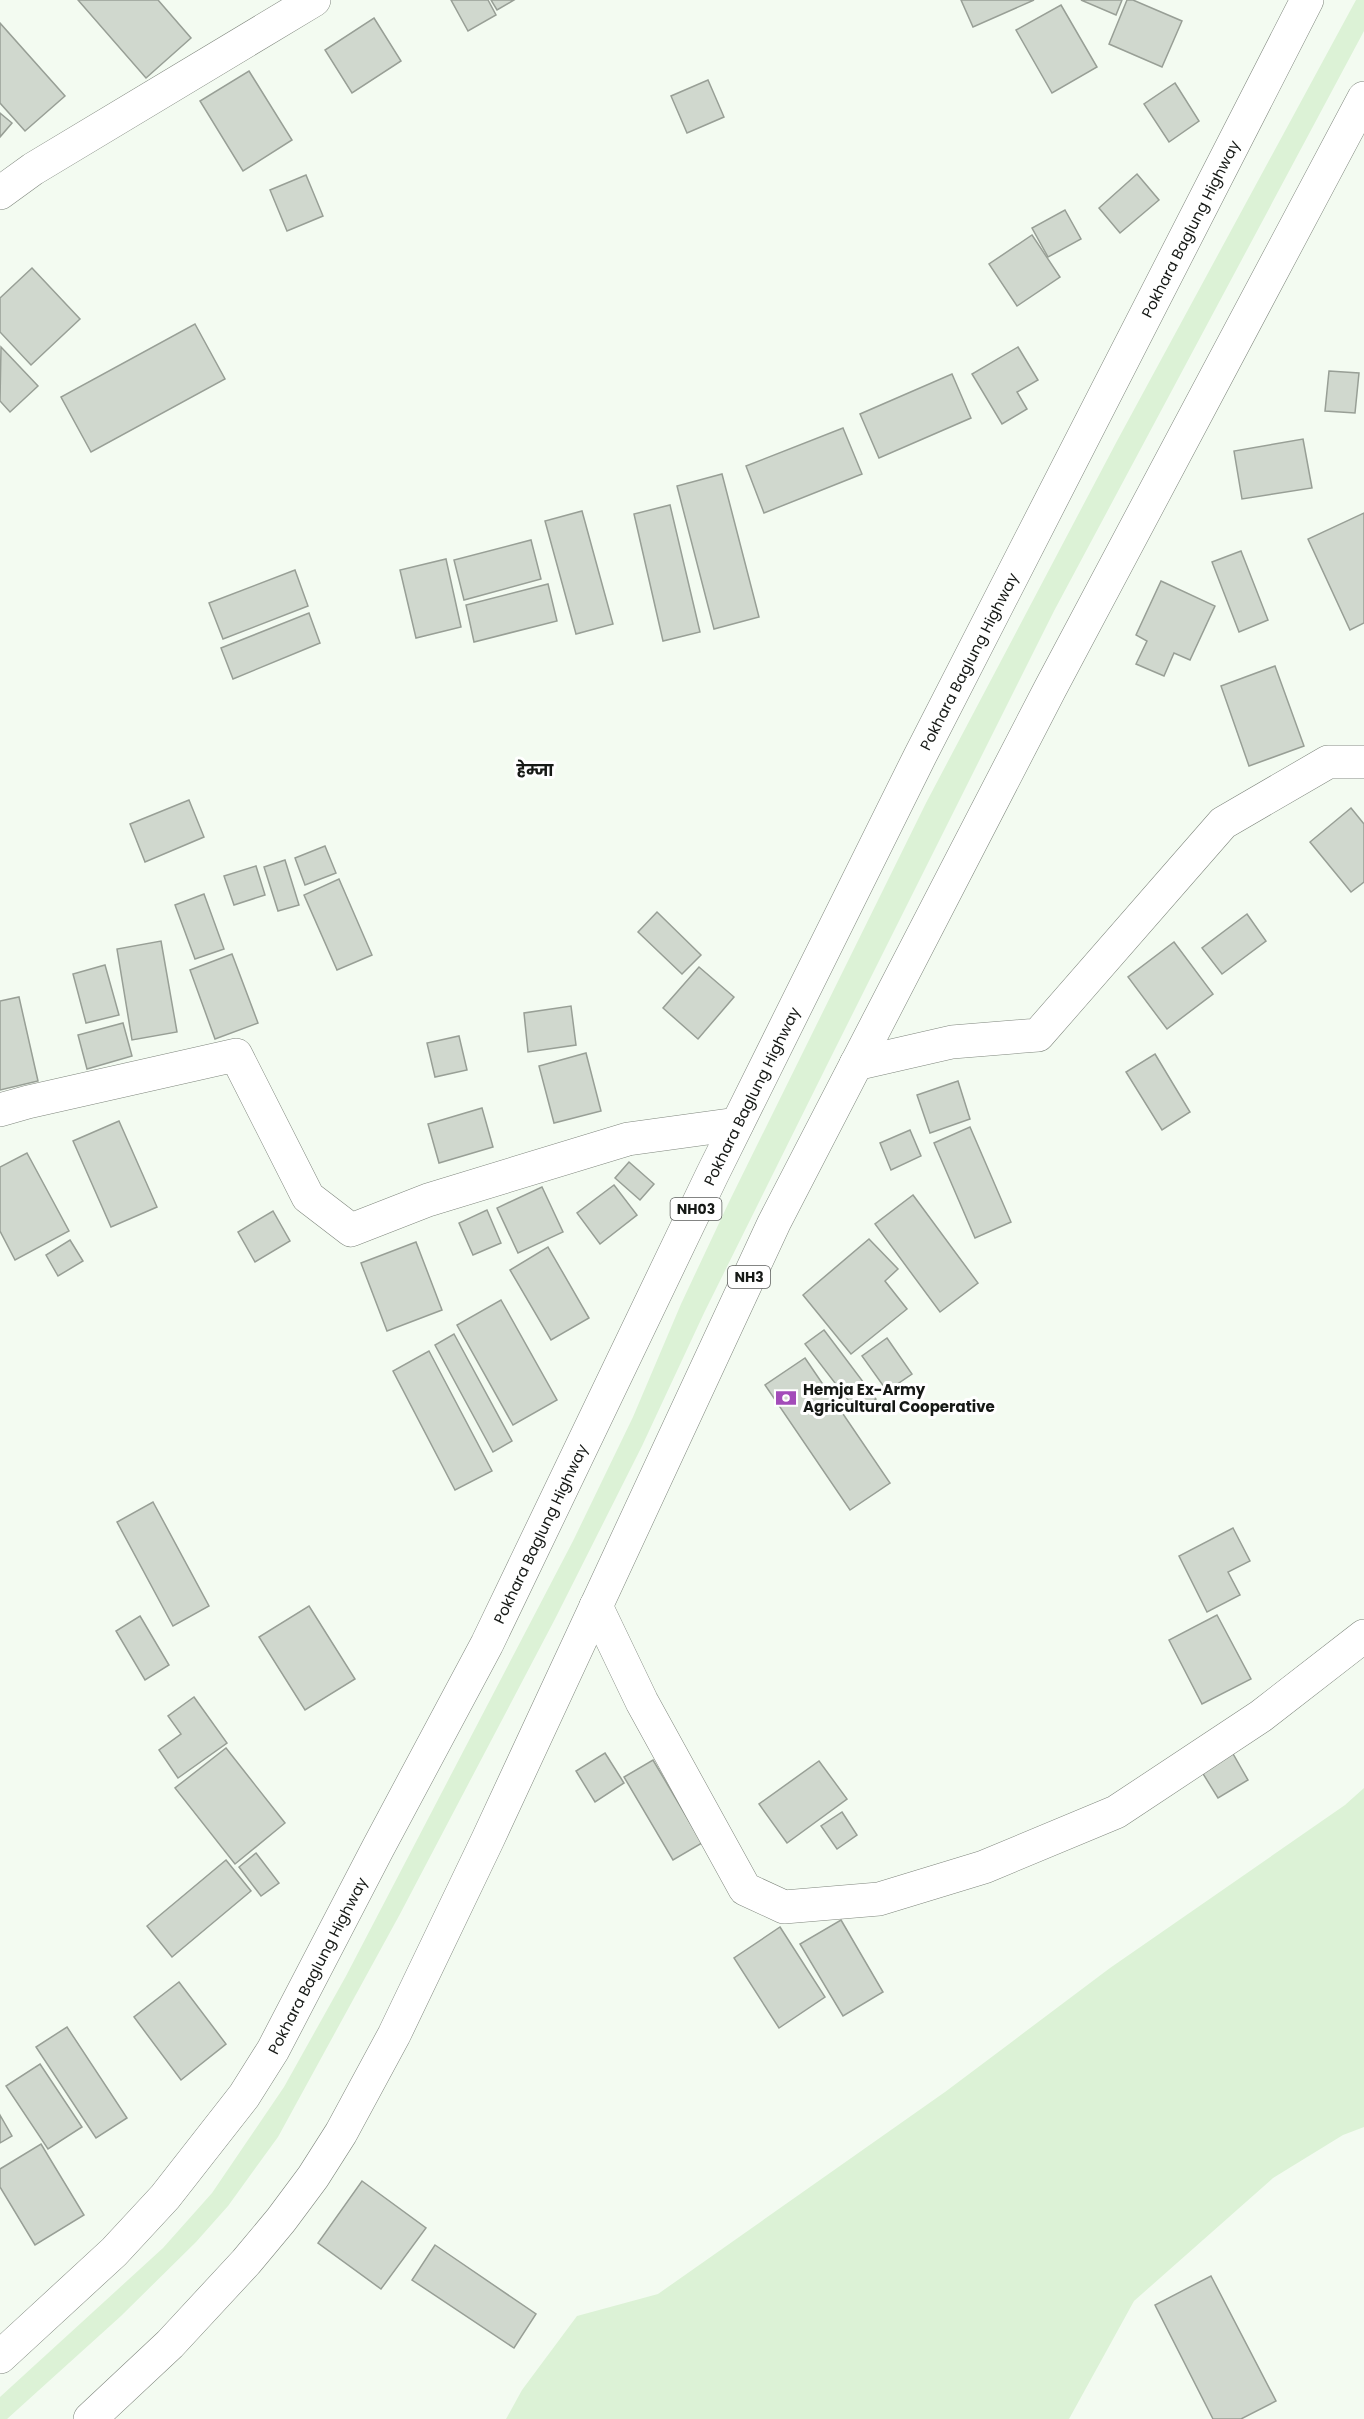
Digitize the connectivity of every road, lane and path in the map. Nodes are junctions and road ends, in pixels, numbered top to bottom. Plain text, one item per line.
1 (314, 0) edge
2 (1307, 0) edge
3 (1364, 98) edge
4 (0, 193) edge
5 (1364, 762) edge
6 (856, 1064) junction
7 (0, 1110) edge
8 (737, 1124) junction
9 (596, 1606) junction
10 (1364, 1636) edge
11 (0, 2357) edge
12 (90, 2419) edge

1 - 4 main road
2 - 8 main road, Pokhara Baglung Highway / NH03
3 - 6 main road, NH3
5 - 6 main road
6 - 9 main road, NH3
7 - 8 main road
8 - 11 main road, Pokhara Baglung Highway / NH03
9 - 10 main road
9 - 12 main road, NH3

